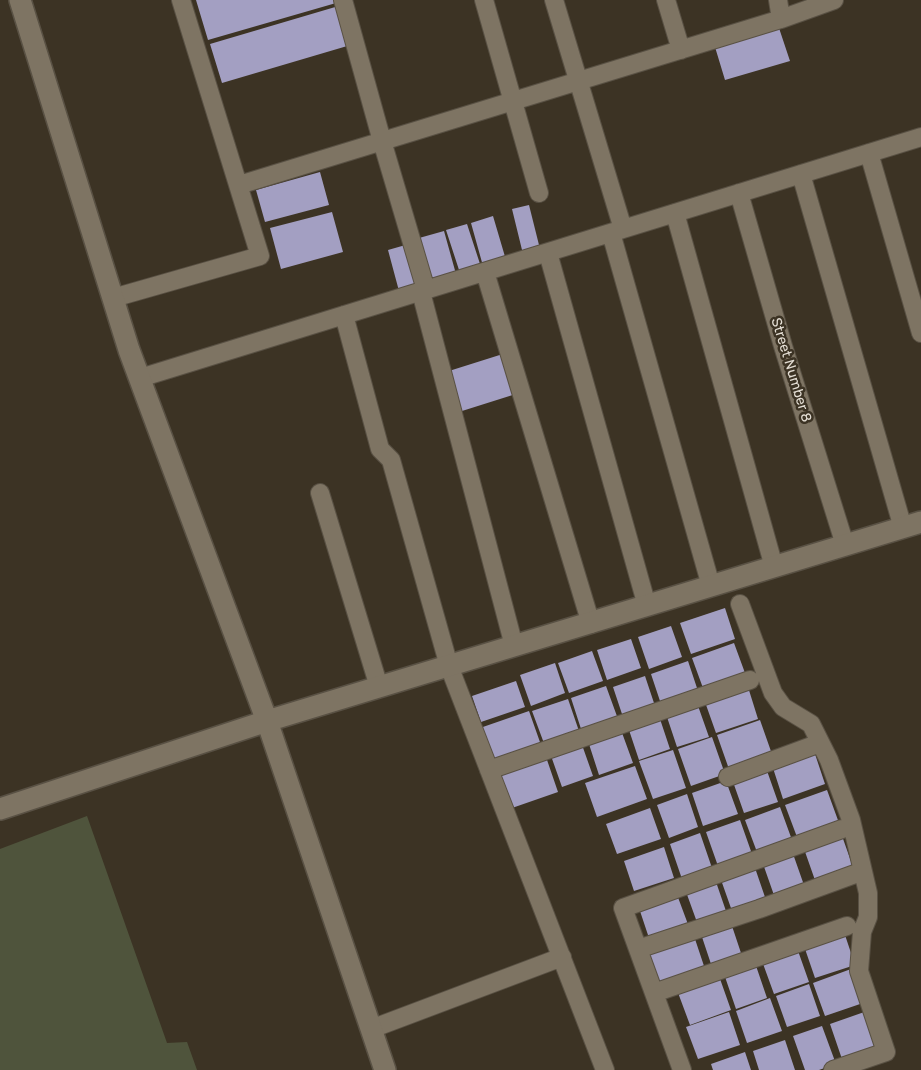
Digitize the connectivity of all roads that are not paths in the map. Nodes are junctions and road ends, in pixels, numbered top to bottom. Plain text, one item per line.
1 (20, 0) edge
2 (180, 0) edge
3 (343, 0) edge
4 (484, 0) edge
5 (554, 0) edge
6 (666, 0) edge
7 (778, 0) edge
8 (834, 0) edge
9 (781, 19) junction
10 (681, 50) junction
11 (578, 81) junction
12 (513, 101) junction
13 (921, 137) edge
14 (382, 141) junction
15 (869, 153) junction
16 (802, 174) junction
17 (239, 185) junction
18 (539, 193) dead end
19 (739, 193) junction
20 (675, 213) junction
21 (617, 231) junction
22 (548, 252) junction
23 (485, 272) junction
24 (423, 291) junction
25 (113, 298) junction
26 (344, 315) junction
27 (921, 334) edge
28 (140, 378) junction
29 (320, 493) dead end
30 (912, 525) edge
31 (845, 545) junction
32 (774, 567) junction
33 (711, 586) junction
34 (740, 604) dead end
35 (647, 606) junction
36 (591, 624) junction
37 (514, 646) junction
38 (449, 666) junction
39 (750, 680) dead end
40 (379, 687) junction
41 (267, 722) junction
42 (820, 743) junction
43 (489, 770) junction
44 (728, 777) dead end
45 (0, 809) edge
46 (842, 829) dead end
47 (855, 874) dead end
48 (847, 926) dead end
49 (638, 949) junction
50 (562, 957) junction
51 (654, 993) junction
52 (371, 1029) junction
53 (384, 1070) edge
54 (605, 1070) edge
55 (682, 1070) edge
56 (833, 1070) edge

1 - 25 street
2 - 17 street
3 - 14 street
4 - 12 street
5 - 11 street
6 - 10 street
7 - 9 street
8 - 9 street
9 - 10 street
10 - 11 street
11 - 12 street
11 - 21 street
12 - 14 street
12 - 18 street
13 - 15 street
14 - 17 street
14 - 24 street
15 - 16 street
15 - 27 street
16 - 19 street
16 - 30 street
17 - 25 street
19 - 20 street
19 - 31 street, Street Number 8
20 - 21 street
20 - 32 street
21 - 22 street
21 - 33 street
22 - 23 street
22 - 35 street
23 - 24 street
23 - 36 street
24 - 26 street
24 - 37 street
25 - 28 street
26 - 28 street
26 - 38 street
28 - 41 street
29 - 40 street
30 - 31 street
31 - 32 street
32 - 33 street
33 - 35 street
34 - 42 street
35 - 36 street
36 - 37 street
37 - 38 street
38 - 40 street
38 - 43 street
39 - 43 street
40 - 41 street
41 - 45 street
41 - 52 street
42 - 44 street
42 - 56 street
43 - 50 street
46 - 49 street
47 - 49 street
48 - 51 street
49 - 51 street
50 - 52 street
50 - 54 street
51 - 55 street
52 - 53 street

